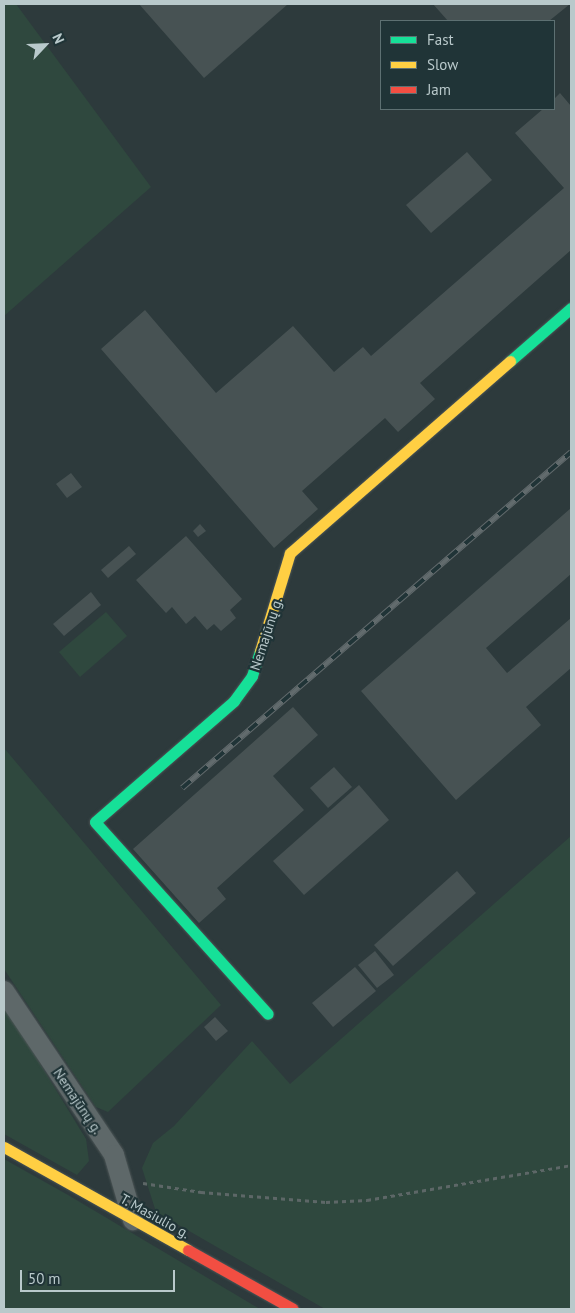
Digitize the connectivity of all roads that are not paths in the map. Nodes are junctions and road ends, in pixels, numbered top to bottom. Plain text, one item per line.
1 (571, 308) edge
2 (4, 991) edge
3 (268, 1014) dead end
4 (4, 1147) edge
5 (133, 1220) junction
6 (292, 1309) edge

1 - 3 street, Nemajūnų g.
2 - 5 street, Nemajūnų g.
4 - 5 street, T. Masiulio g.
5 - 6 street, T. Masiulio g.

